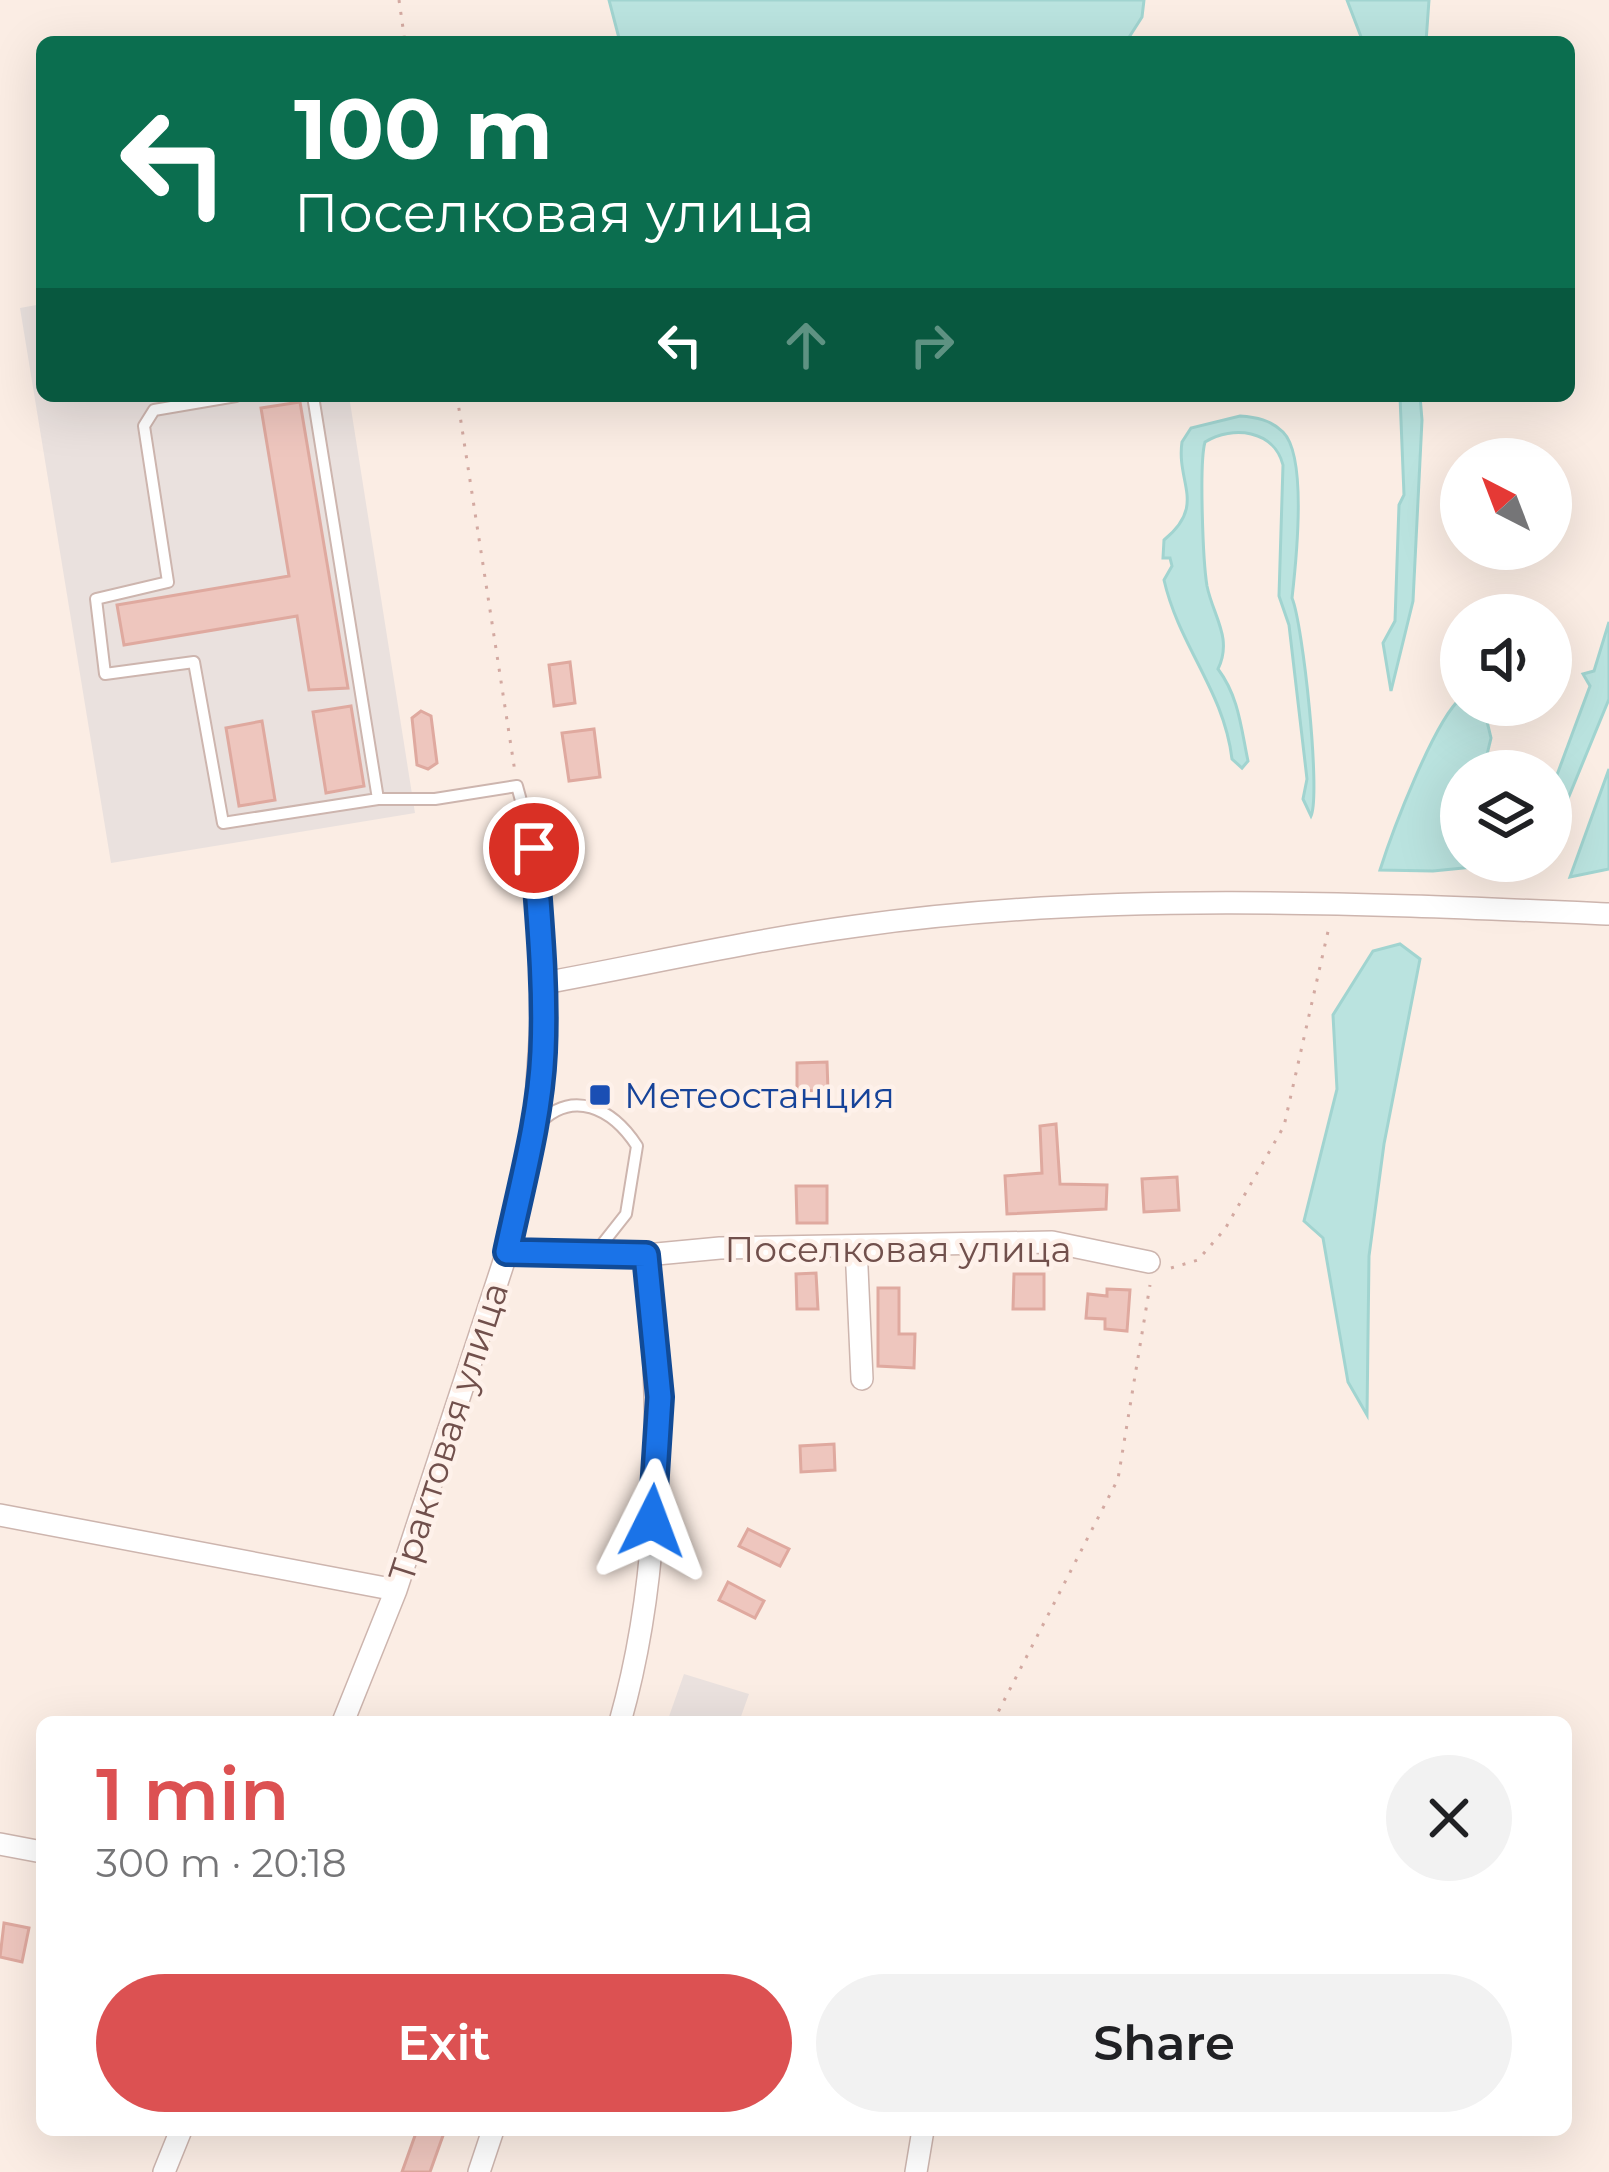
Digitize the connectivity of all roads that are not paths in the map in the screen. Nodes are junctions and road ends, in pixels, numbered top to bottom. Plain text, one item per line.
1 (201, 402) edge
2 (315, 402) edge
3 (379, 799) junction
4 (534, 848) joint
5 (1609, 914) edge
6 (544, 983) junction
7 (534, 1128) junction
8 (856, 1246) junction
9 (507, 1252) junction
10 (596, 1252) junction
11 (646, 1255) junction
12 (1149, 1262) road end
13 (862, 1379) dead end
14 (0, 1515) edge
15 (396, 1590) junction
16 (346, 1716) edge
17 (621, 1716) edge
18 (0, 1844) edge
19 (36, 1851) edge
20 (179, 2136) edge
21 (491, 2136) edge
22 (922, 2136) edge
23 (164, 2172) edge
24 (479, 2172) edge
25 (916, 2172) edge

1 - 3 lane
2 - 3 lane
3 - 4 lane
4 - 6 street, Трактовая улица
5 - 6 street
6 - 7 street, Трактовая улица
7 - 9 street, Трактовая улица
7 - 10 lane
8 - 11 street, Поселковая улица
8 - 12 street, Поселковая улица
8 - 13 street
9 - 10 street, Поселковая улица
9 - 15 street, Трактовая улица
10 - 11 street, Поселковая улица
11 - 17 street
14 - 15 street
15 - 16 street, Трактовая улица
18 - 19 street
20 - 23 street
21 - 24 street
22 - 25 street

